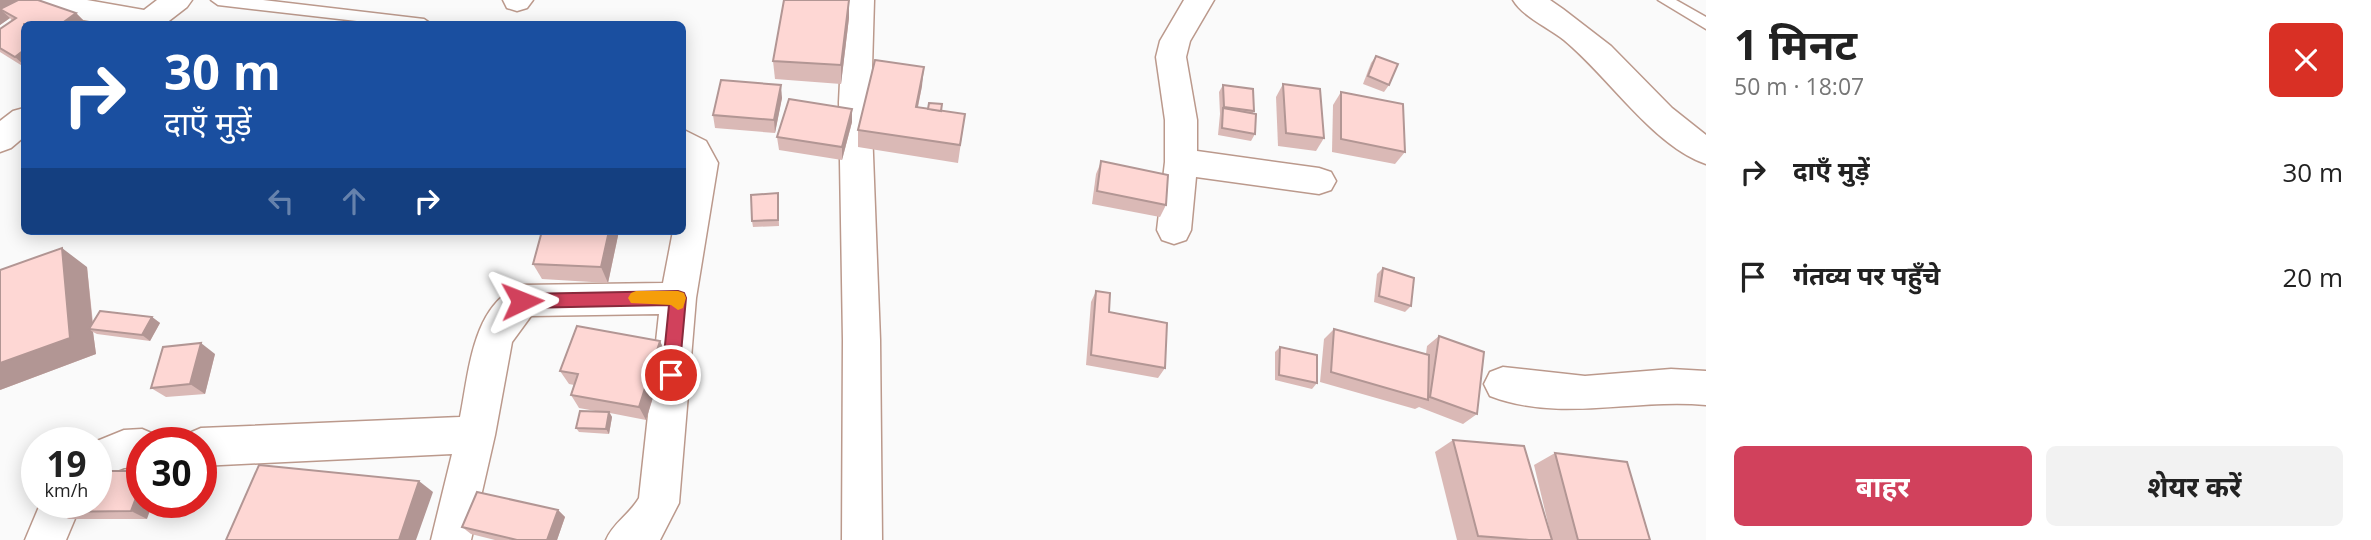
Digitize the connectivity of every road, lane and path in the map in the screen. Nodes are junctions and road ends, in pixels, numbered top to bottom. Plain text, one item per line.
1 (25, 0) edge
2 (177, 0) edge
3 (218, 0) edge
4 (1199, 0) edge
5 (1528, 0) edge
6 (1665, 0) edge
7 (858, 11) edge
8 (136, 21) edge
9 (150, 21) edge
10 (398, 21) edge
11 (1706, 24) edge
12 (21, 122) edge
13 (0, 139) edge
14 (686, 144) edge
15 (1706, 151) edge
16 (1181, 162) junction
17 (1319, 181) dead end
18 (1174, 230) dead end
19 (678, 298) junction
20 (1503, 384) dead end
21 (1706, 388) edge
22 (476, 435) junction
23 (217, 451) edge
24 (55, 518) edge
25 (45, 540) edge
26 (451, 540) edge
27 (626, 540) edge
28 (862, 540) edge

1 - 8 street
2 - 9 street
3 - 10 lane
4 - 16 street
5 - 15 street
6 - 11 lane
7 - 28 street
12 - 13 street
14 - 19 street
16 - 17 street
16 - 18 street
19 - 22 street
19 - 27 street
20 - 21 street
22 - 23 street
22 - 26 street
24 - 25 street

